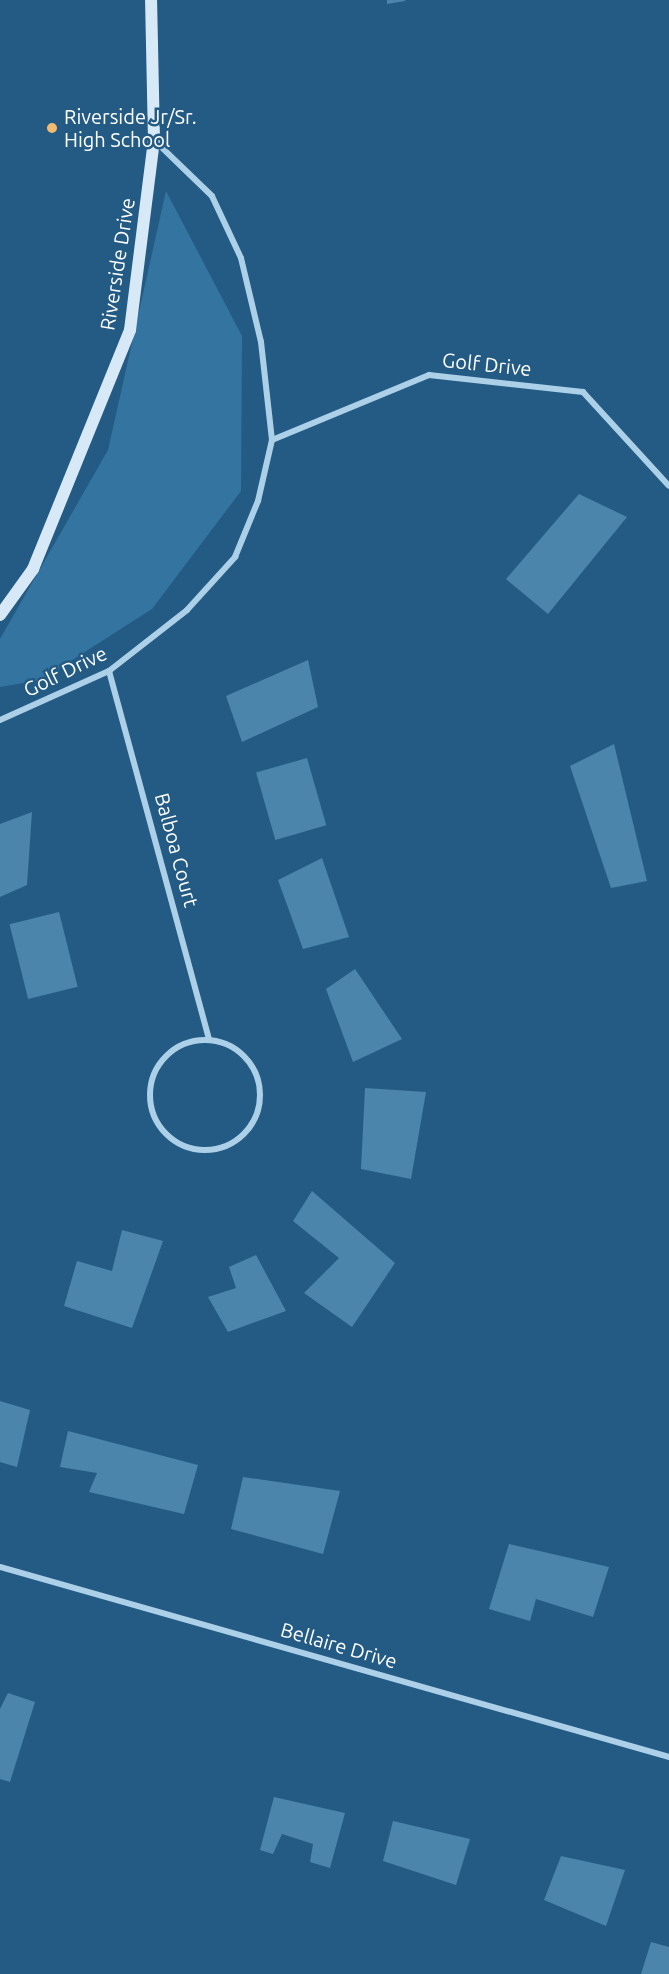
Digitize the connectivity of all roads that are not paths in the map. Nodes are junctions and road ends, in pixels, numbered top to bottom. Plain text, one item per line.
1 (151, 0) edge
2 (154, 140) junction
3 (272, 440) junction
4 (669, 486) edge
5 (0, 615) edge
6 (109, 671) junction
7 (0, 720) edge
8 (209, 1039) junction
9 (0, 1567) edge
10 (669, 1757) edge

1 - 2 main road, Riverside Drive
2 - 3 street, Golf Drive
2 - 5 main road, Riverside Drive
3 - 4 street, Golf Drive
3 - 6 street, Golf Drive
6 - 7 street, Golf Drive
6 - 8 street, Balboa Court
8 - 8 street
9 - 10 street, Bellaire Drive

